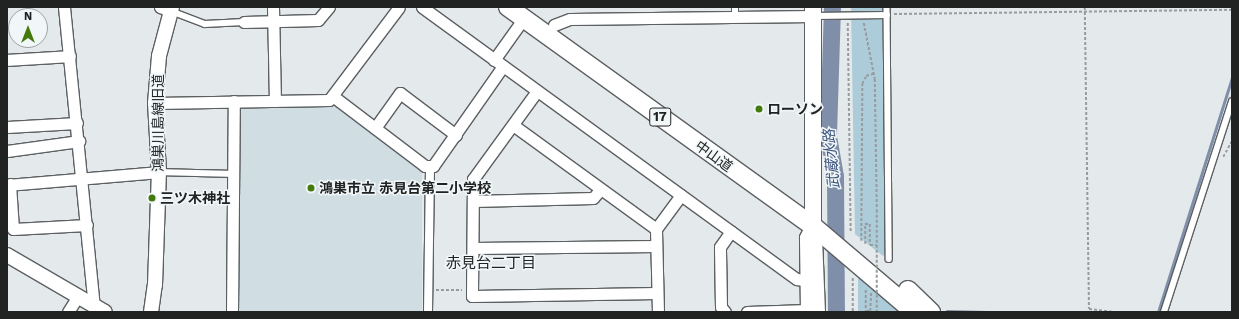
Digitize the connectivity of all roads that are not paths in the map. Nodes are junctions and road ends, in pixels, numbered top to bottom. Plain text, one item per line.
1 (64, 7) edge
2 (273, 7) edge
3 (329, 7) edge
4 (399, 7) edge
5 (422, 7) edge
6 (508, 7) edge
7 (886, 7) edge
8 (168, 8) edge
9 (735, 12) edge
10 (526, 13) edge
11 (816, 13) edge
12 (887, 15) junction
13 (274, 21) junction
14 (244, 22) joint
15 (554, 25) junction
16 (70, 56) junction
17 (7, 60) edge
18 (499, 63) junction
19 (538, 90) junction
20 (334, 97) junction
21 (234, 101) junction
22 (276, 101) junction
23 (1232, 102) edge
24 (155, 103) junction
25 (77, 123) junction
26 (513, 125) junction
27 (7, 127) edge
28 (375, 128) junction
29 (456, 135) junction
30 (79, 142) junction
31 (7, 151) edge
32 (430, 166) junction
33 (159, 172) junction
34 (233, 174) junction
35 (83, 178) junction
36 (8, 185) edge
37 (600, 190) junction
38 (681, 195) junction
39 (473, 201) junction
40 (818, 224) junction
41 (87, 225) junction
42 (656, 230) junction
43 (731, 231) junction
44 (851, 242) junction
45 (656, 246) junction
46 (473, 248) junction
47 (7, 255) edge
48 (890, 259) dead end
49 (812, 282) junction
50 (658, 293) junction
51 (78, 296) junction
52 (100, 309) edge
53 (811, 311) edge
54 (68, 312) edge
55 (151, 312) edge
56 (232, 312) edge
57 (428, 312) edge
58 (658, 312) edge
59 (725, 312) edge
60 (747, 312) edge
61 (914, 312) edge
62 (931, 312) edge
63 (1164, 312) edge

1 - 16 street
2 - 13 street
3 - 13 street
4 - 20 street
5 - 18 street
6 - 10 highway, 中山道 / 17
7 - 12 lane
8 - 14 lane
8 - 24 street, 鴻巣川島線旧道
9 - 11 street
9 - 15 street
10 - 15 highway, 中山道 / 17
10 - 18 street
10 - 40 highway, 中山道 / 17
11 - 12 lane
11 - 40 main road
12 - 48 lane
13 - 14 street
13 - 22 street
15 - 40 highway, 中山道 / 17
16 - 17 street
16 - 25 street
18 - 19 street
18 - 29 street
19 - 26 street
19 - 38 street
20 - 22 street
20 - 28 street
21 - 22 street
21 - 24 street
21 - 34 street
23 - 63 lane
24 - 33 street, 鴻巣川島線旧道
25 - 27 street
25 - 30 street
26 - 37 street
26 - 39 street
28 - 29 street
28 - 32 street
29 - 32 street
30 - 31 street
30 - 35 street
32 - 57 street
33 - 34 lane
33 - 35 street
33 - 55 street, 鴻巣川島線旧道
34 - 56 street
35 - 36 street
35 - 41 street
36 - 41 street
37 - 39 street
37 - 42 street
38 - 42 street
38 - 43 street
39 - 46 street
40 - 44 highway, 中山道 / 17
40 - 49 street
41 - 52 street
42 - 45 street
43 - 49 street
43 - 59 street
44 - 61 highway, 中山道 / 17
44 - 62 highway, 中山道 / 17
45 - 46 street
45 - 50 street
46 - 50 street
47 - 51 street
49 - 53 street
50 - 58 street
51 - 52 street
51 - 54 street
53 - 60 street

